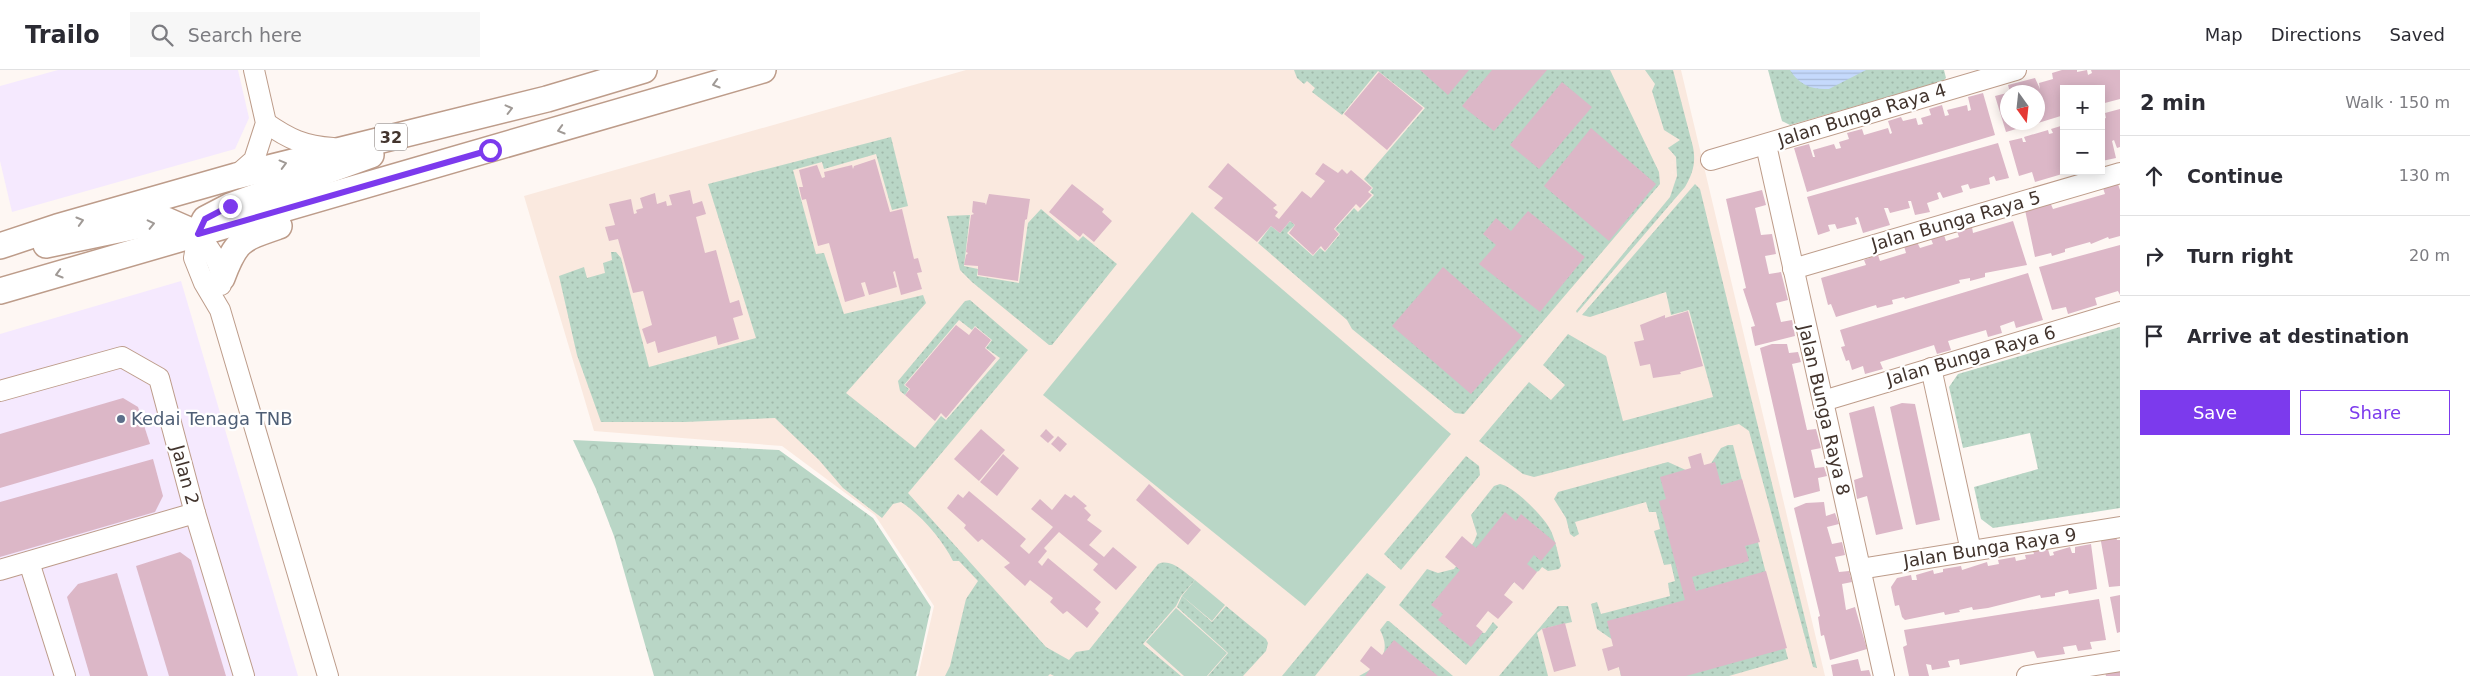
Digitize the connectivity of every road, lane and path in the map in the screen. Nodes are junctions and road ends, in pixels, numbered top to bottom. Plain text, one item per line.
1 (254, 70) edge
2 (644, 70) edge
3 (763, 70) edge
4 (2016, 70) edge
5 (476, 117) junction
6 (266, 123) junction
7 (1766, 145) junction
8 (340, 149) junction
9 (490, 150) junction
10 (1711, 160) dead end
11 (2120, 173) edge
12 (236, 176) junction
13 (198, 234) junction
14 (0, 246) edge
15 (0, 252) edge
16 (1793, 269) junction
17 (222, 278) junction
18 (0, 291) edge
19 (220, 310) junction
20 (2120, 312) edge
21 (1931, 368) junction
22 (0, 391) edge
23 (1823, 400) junction
24 (195, 513) junction
25 (2120, 527) edge
26 (1971, 551) junction
27 (29, 562) junction
28 (1860, 569) junction
29 (0, 570) edge
30 (2120, 661) edge
31 (65, 676) edge
32 (244, 676) edge
33 (328, 676) edge
34 (1884, 676) edge
35 (2027, 676) edge

1 - 6 street
5 -> 2 main road, 32
3 -> 9 main road, 32
4 - 7 street, Jalan Bunga Raya 4
5 - 8 main road, 32
5 - 13 main road
6 - 8 street
6 - 12 street
7 - 10 street, Jalan Bunga Raya 4
7 - 16 street, Jalan Bunga Raya 8
12 -> 8 main road, 32
9 - 13 main road, 32
9 - 17 main road
11 - 16 street, Jalan Bunga Raya 5
14 -> 12 main road, 32
15 -> 13 main road
13 - 17 street
13 -> 18 main road, 32
13 - 19 street
16 - 23 street, Jalan Bunga Raya 8
17 - 19 street
19 - 33 street
20 - 21 street, Jalan Bunga Raya 6
21 - 23 street, Jalan Bunga Raya 6
21 - 26 street
22 - 24 street, Jalan 2
23 - 28 street, Jalan Bunga Raya 8
24 - 27 street
24 - 32 street, Jalan 2
25 - 26 street, Jalan Bunga Raya 9
26 - 28 street, Jalan Bunga Raya 9
27 - 29 street
27 - 31 street
28 - 34 street, Jalan Bunga Raya 8
30 - 35 street

